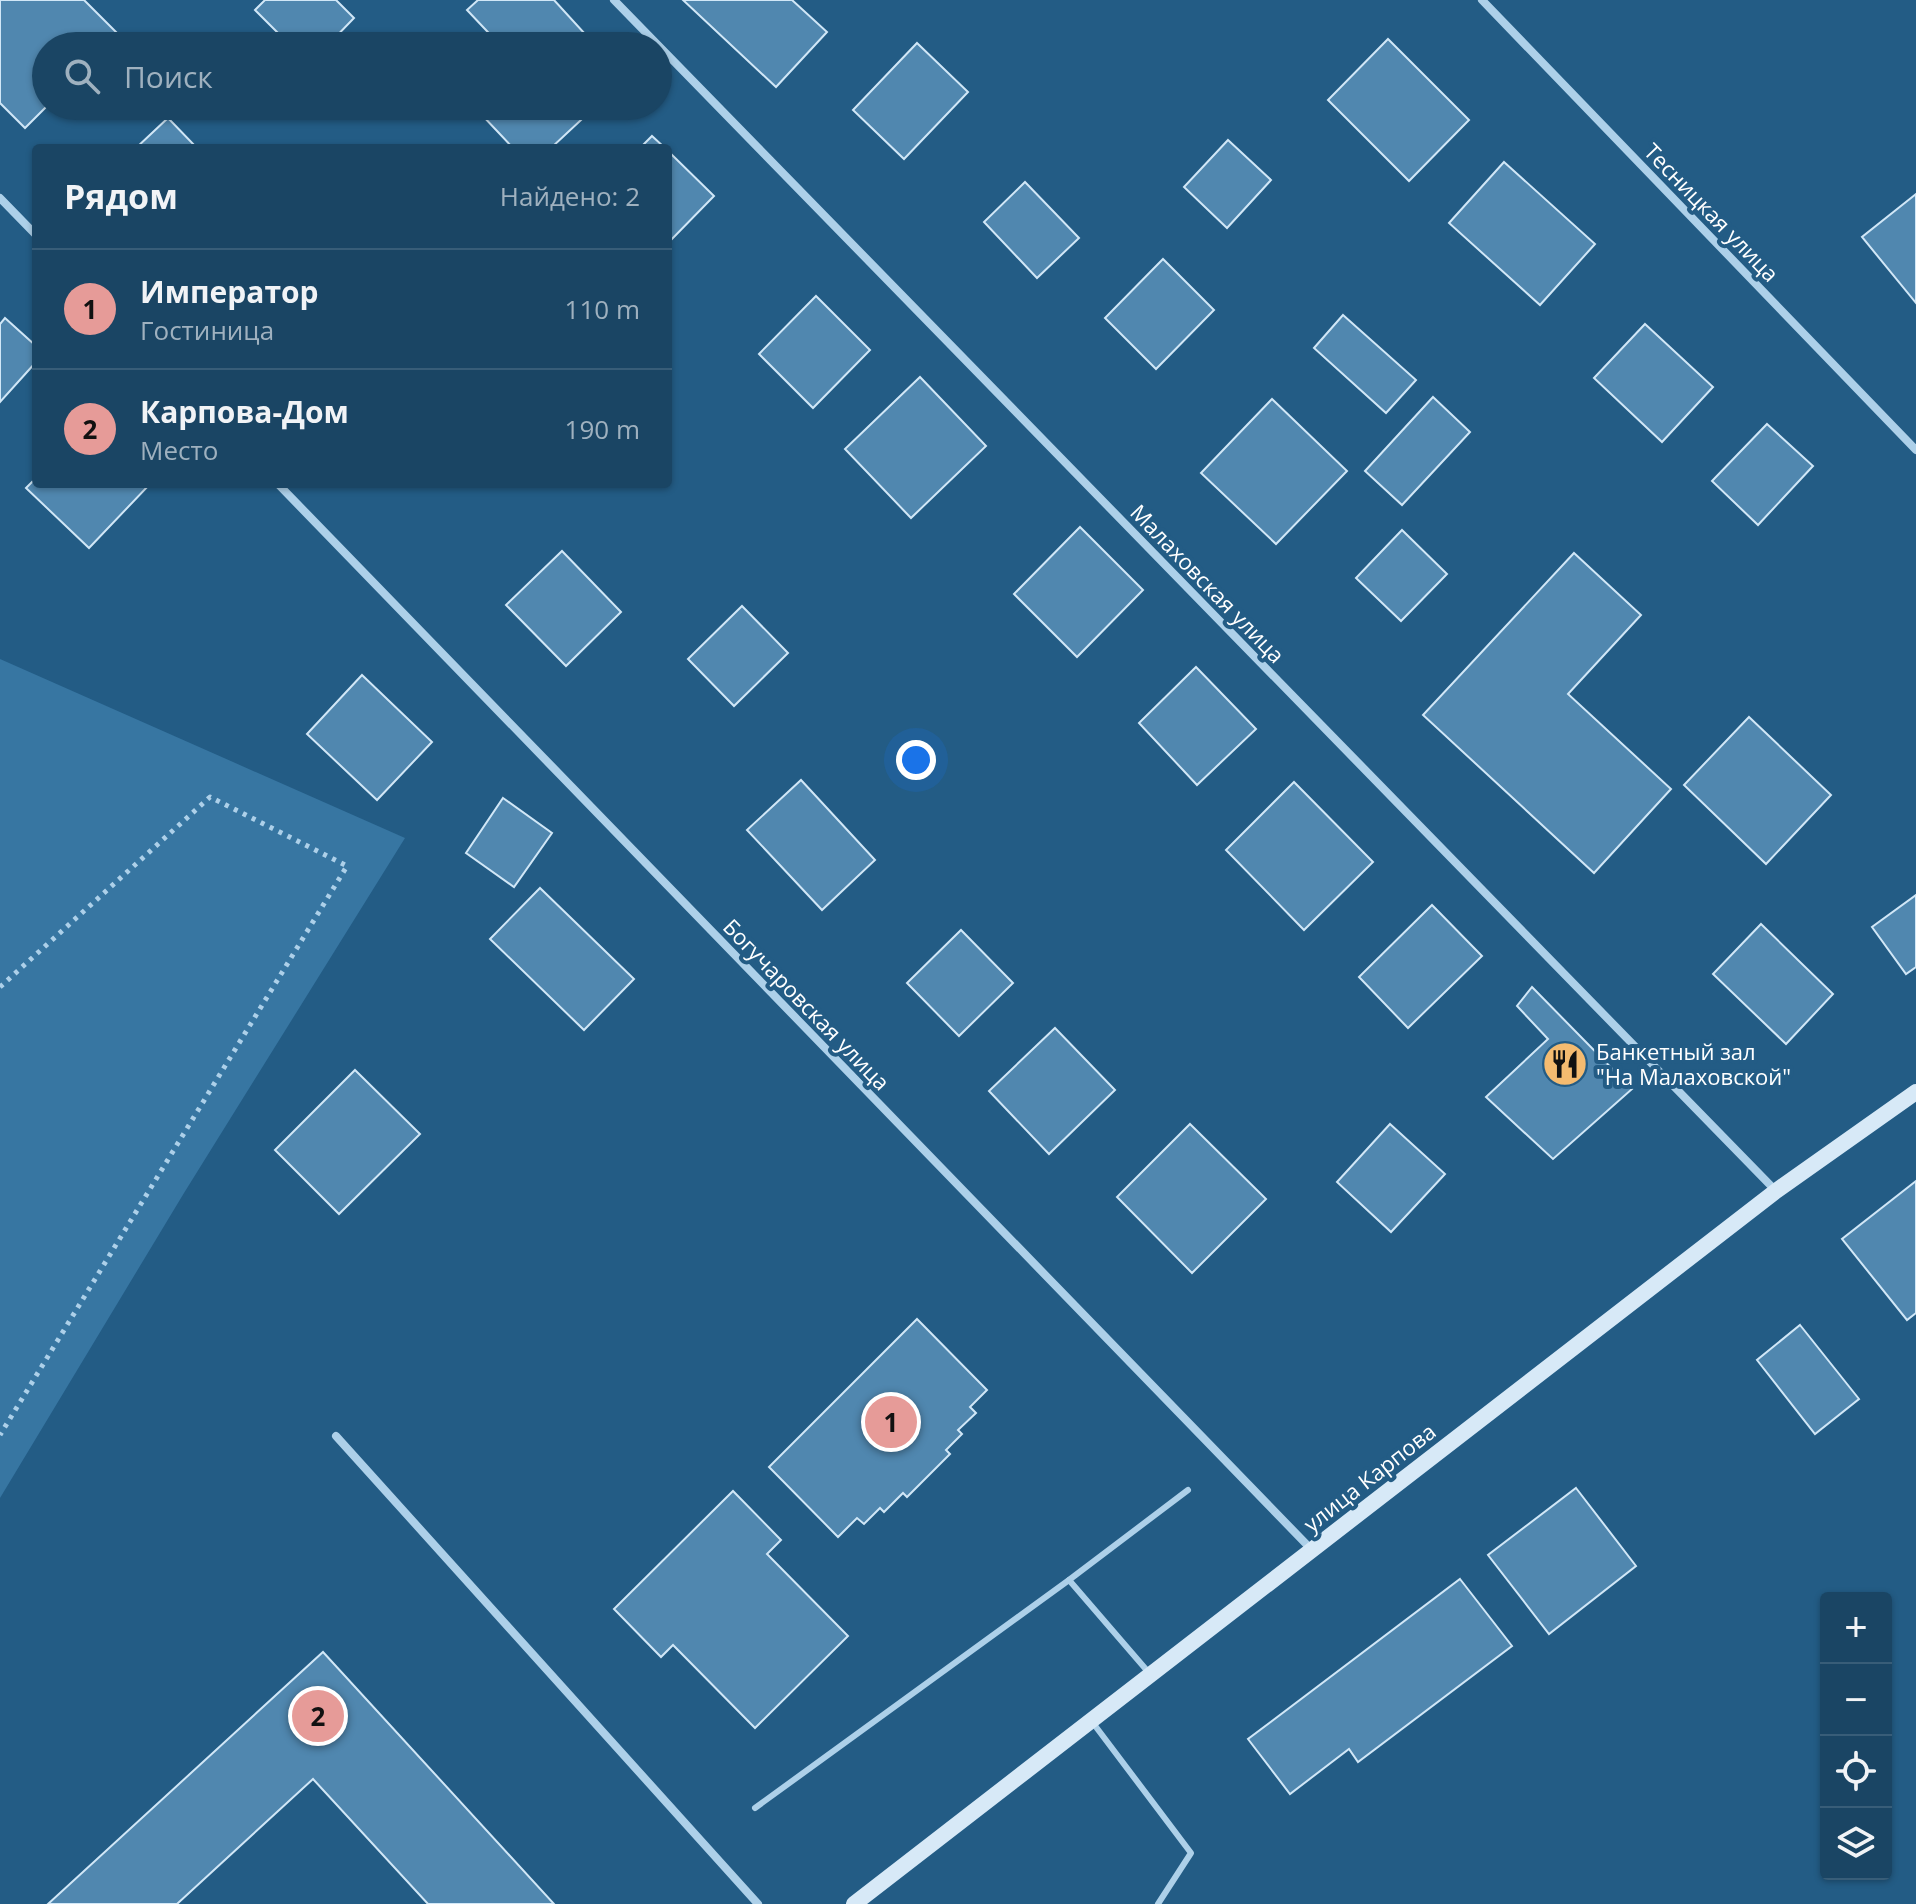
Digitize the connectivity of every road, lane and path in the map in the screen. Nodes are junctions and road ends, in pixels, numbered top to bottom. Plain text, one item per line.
1 (614, 0) edge
2 (1482, 0) edge
3 (645, 32) edge
4 (672, 59) edge
5 (0, 198) edge
6 (32, 231) edge
7 (1916, 450) edge
8 (282, 488) edge
9 (0, 987) edge
10 (1916, 1092) edge
11 (1776, 1191) junction
12 (0, 1435) edge
13 (336, 1436) dead end
14 (1188, 1490) dead end
15 (1311, 1549) junction
16 (1069, 1580) junction
17 (1150, 1674) junction
18 (1091, 1720) junction
19 (755, 1808) dead end
20 (758, 1904) edge
21 (854, 1904) edge
22 (1158, 1904) edge

1 - 3 street, Малаховская улица
2 - 7 street, Тесницкая улица
4 - 11 street, Малаховская улица
5 - 6 street
8 - 15 street, Богучаровская улица
9 - 12 path
10 - 11 main road, улица Карпова
11 - 15 main road, улица Карпова
13 - 20 street
14 - 16 lane
15 - 17 main road, улица Карпова
16 - 17 lane
16 - 19 lane
17 - 18 main road, улица Карпова
18 - 21 main road, улица Карпова
18 - 22 lane

